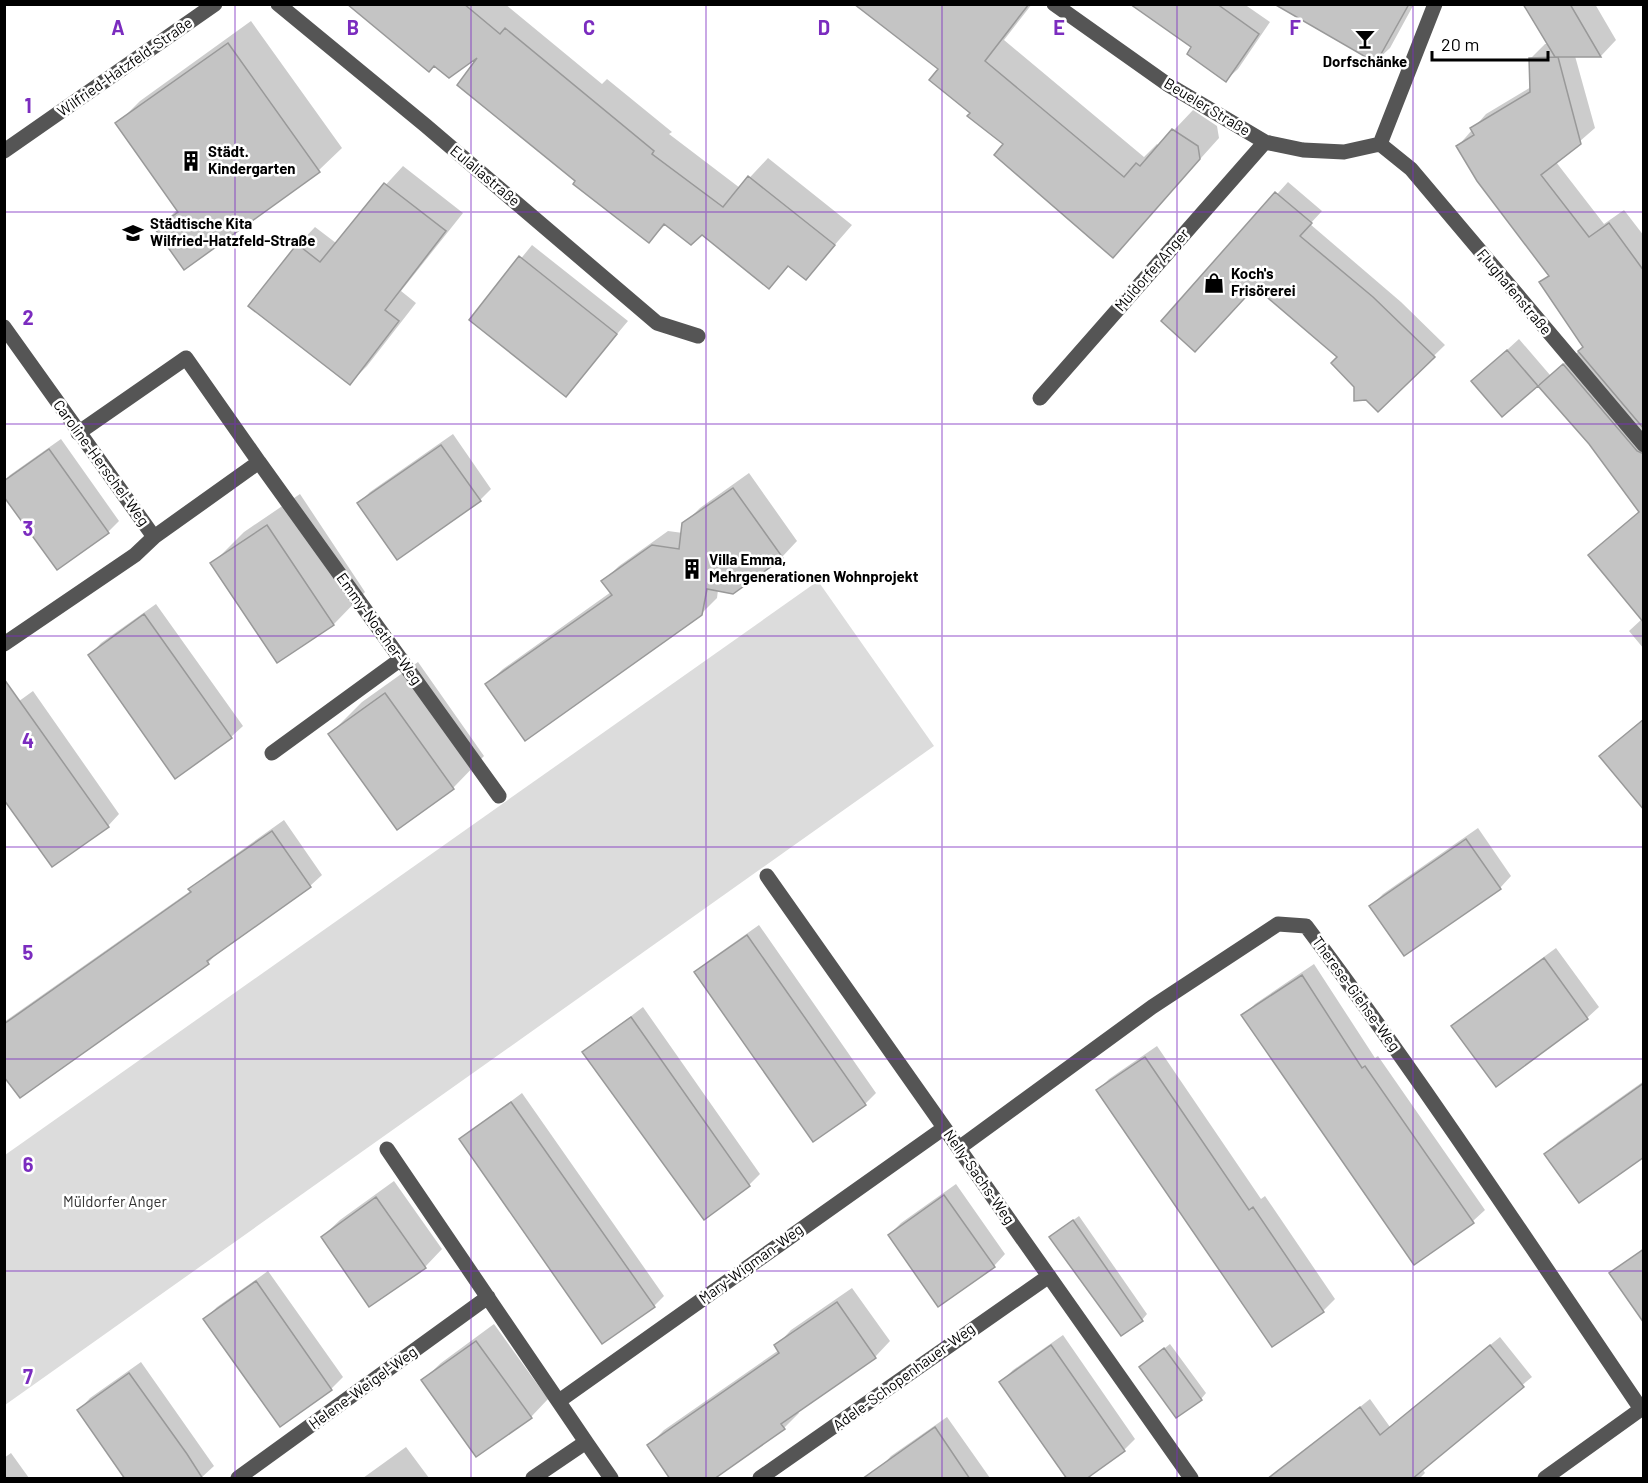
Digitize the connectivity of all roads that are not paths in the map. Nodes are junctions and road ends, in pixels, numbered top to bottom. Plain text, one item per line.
1 (215, 4) edge
2 (278, 4) edge
3 (1054, 4) edge
4 (1436, 4) edge
5 (1265, 142) junction
6 (1380, 144) junction
7 (4, 151) edge
8 (4, 327) edge
9 (698, 336) dead end
10 (1040, 398) dead end
11 (78, 433) junction
12 (1644, 445) edge
13 (259, 462) junction
14 (154, 537) junction
15 (4, 644) edge
16 (401, 659) junction
17 (272, 753) dead end
18 (499, 796) dead end
19 (767, 876) dead end
20 (944, 1128) junction
21 (959, 1148) junction
22 (387, 1149) dead end
23 (1049, 1276) junction
24 (488, 1297) junction
25 (559, 1401) junction
26 (1642, 1408) edge
27 (586, 1442) junction
28 (238, 1479) edge
29 (533, 1479) edge
30 (611, 1479) edge
31 (760, 1479) edge
32 (1191, 1479) edge
33 (1545, 1479) edge

1 - 7 street, Wilfried-Hatzfeld-Straße
2 - 9 street, Eulaliastraße
3 - 5 street, Beueler Straße
4 - 6 street
5 - 6 street, Beueler Straße
5 - 10 street, Müldorfer Anger
6 - 12 street, Flughafenstraße
8 - 11 street, Caroline-Herschel-Weg
11 - 13 street, Emmy-Noether-Weg
11 - 14 street, Caroline-Herschel-Weg
13 - 14 street
13 - 16 street, Emmy-Noether-Weg
14 - 15 street, Caroline-Herschel-Weg
16 - 17 street
16 - 18 street, Emmy-Noether-Weg
19 - 20 street, Nelly-Sachs-Weg
20 - 21 street, Nelly-Sachs-Weg
20 - 25 street, Mary-Wigman-Weg
21 - 23 street, Nelly-Sachs-Weg
21 - 26 street, Therese-Giehse-Weg
22 - 24 street
23 - 31 street, Adele-Schopenhauer-Weg
23 - 32 street, Nelly-Sachs-Weg
24 - 25 street
24 - 28 street, Helene-Weigel-Weg
25 - 27 street
26 - 33 street
27 - 29 street
27 - 30 street

